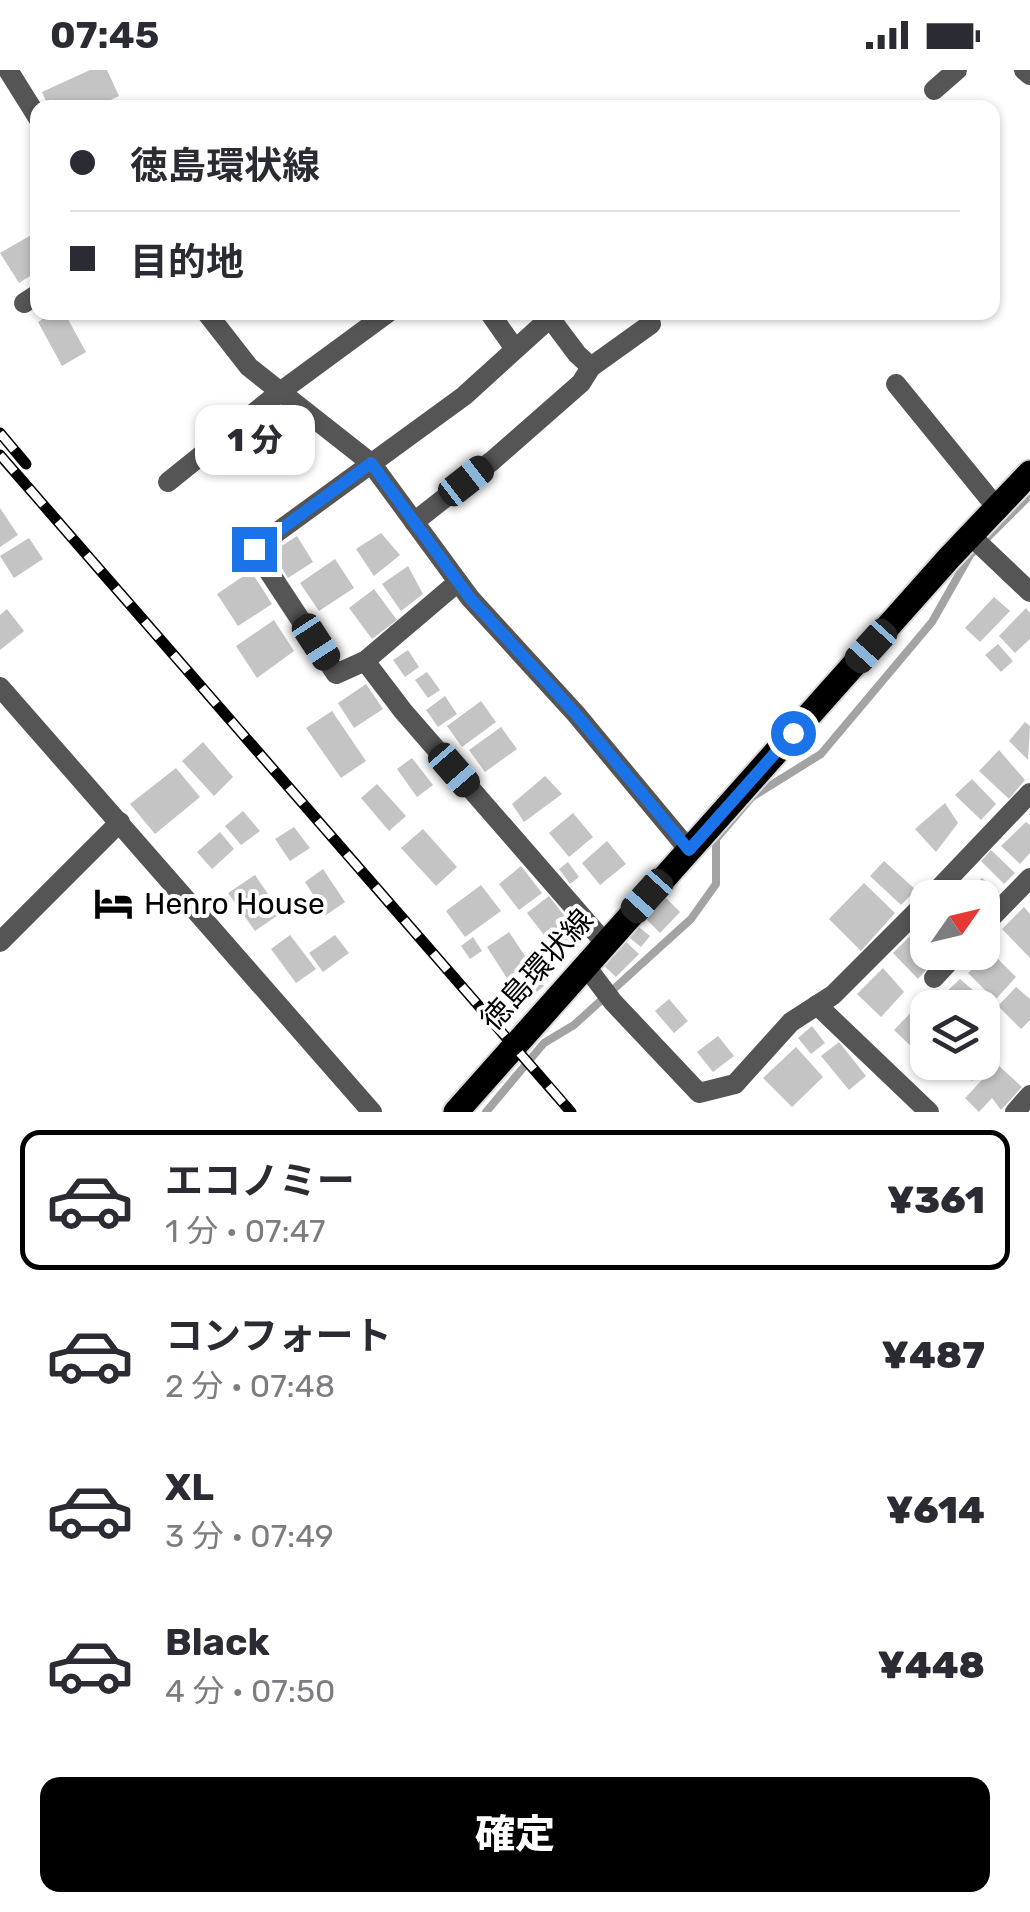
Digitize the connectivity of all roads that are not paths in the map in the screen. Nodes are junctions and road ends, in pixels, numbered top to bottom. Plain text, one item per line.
1 (8, 70) edge
2 (957, 70) edge
3 (1024, 70) edge
4 (1030, 75) edge
5 (934, 90) dead end
6 (30, 105) edge
7 (212, 320) edge
8 (378, 320) edge
9 (495, 320) edge
10 (548, 320) edge
11 (552, 320) edge
12 (653, 326) edge
13 (515, 349) junction
14 (592, 367) junction
15 (896, 384) dead end
16 (280, 392) junction
17 (371, 463) junction
18 (1030, 473) edge
19 (168, 482) dead end
20 (998, 508) junction
21 (414, 522) junction
22 (977, 542) junction
23 (458, 582) junction
24 (1030, 592) edge
25 (365, 661) junction
26 (0, 687) edge
27 (1030, 794) edge
28 (120, 822) junction
29 (689, 850) junction
30 (1030, 878) edge
31 (947, 880) edge
32 (1000, 909) edge
33 (910, 918) edge
34 (0, 942) edge
35 (605, 943) junction
36 (584, 965) junction
37 (941, 970) edge
38 (934, 978) dead end
39 (818, 1005) junction
40 (1030, 1097) edge
41 (372, 1112) edge
42 (456, 1112) edge
43 (930, 1112) edge
44 (1014, 1112) edge

1 - 6 street
2 - 5 street
3 - 4 street
7 - 16 street
8 - 16 street
9 - 13 street
10 - 13 street
11 - 14 street
12 - 14 street
13 - 17 street
14 - 21 street
15 - 20 street
16 - 17 street
16 - 19 street
17 - 21 street
17 - 25 street
18 - 20 main road, 徳島環状線
20 - 22 main road, 徳島環状線
21 - 23 street
22 - 24 street
22 - 29 main road, 徳島環状線
23 - 25 street
23 - 29 street
25 - 35 street
26 - 28 street
27 - 31 street
28 - 34 street
28 - 41 street
29 - 35 main road, 徳島環状線
30 - 32 street
33 - 39 street
35 - 36 main road, 徳島環状線
36 - 39 street
36 - 42 main road, 徳島環状線
37 - 38 street
39 - 43 street
40 - 44 street

